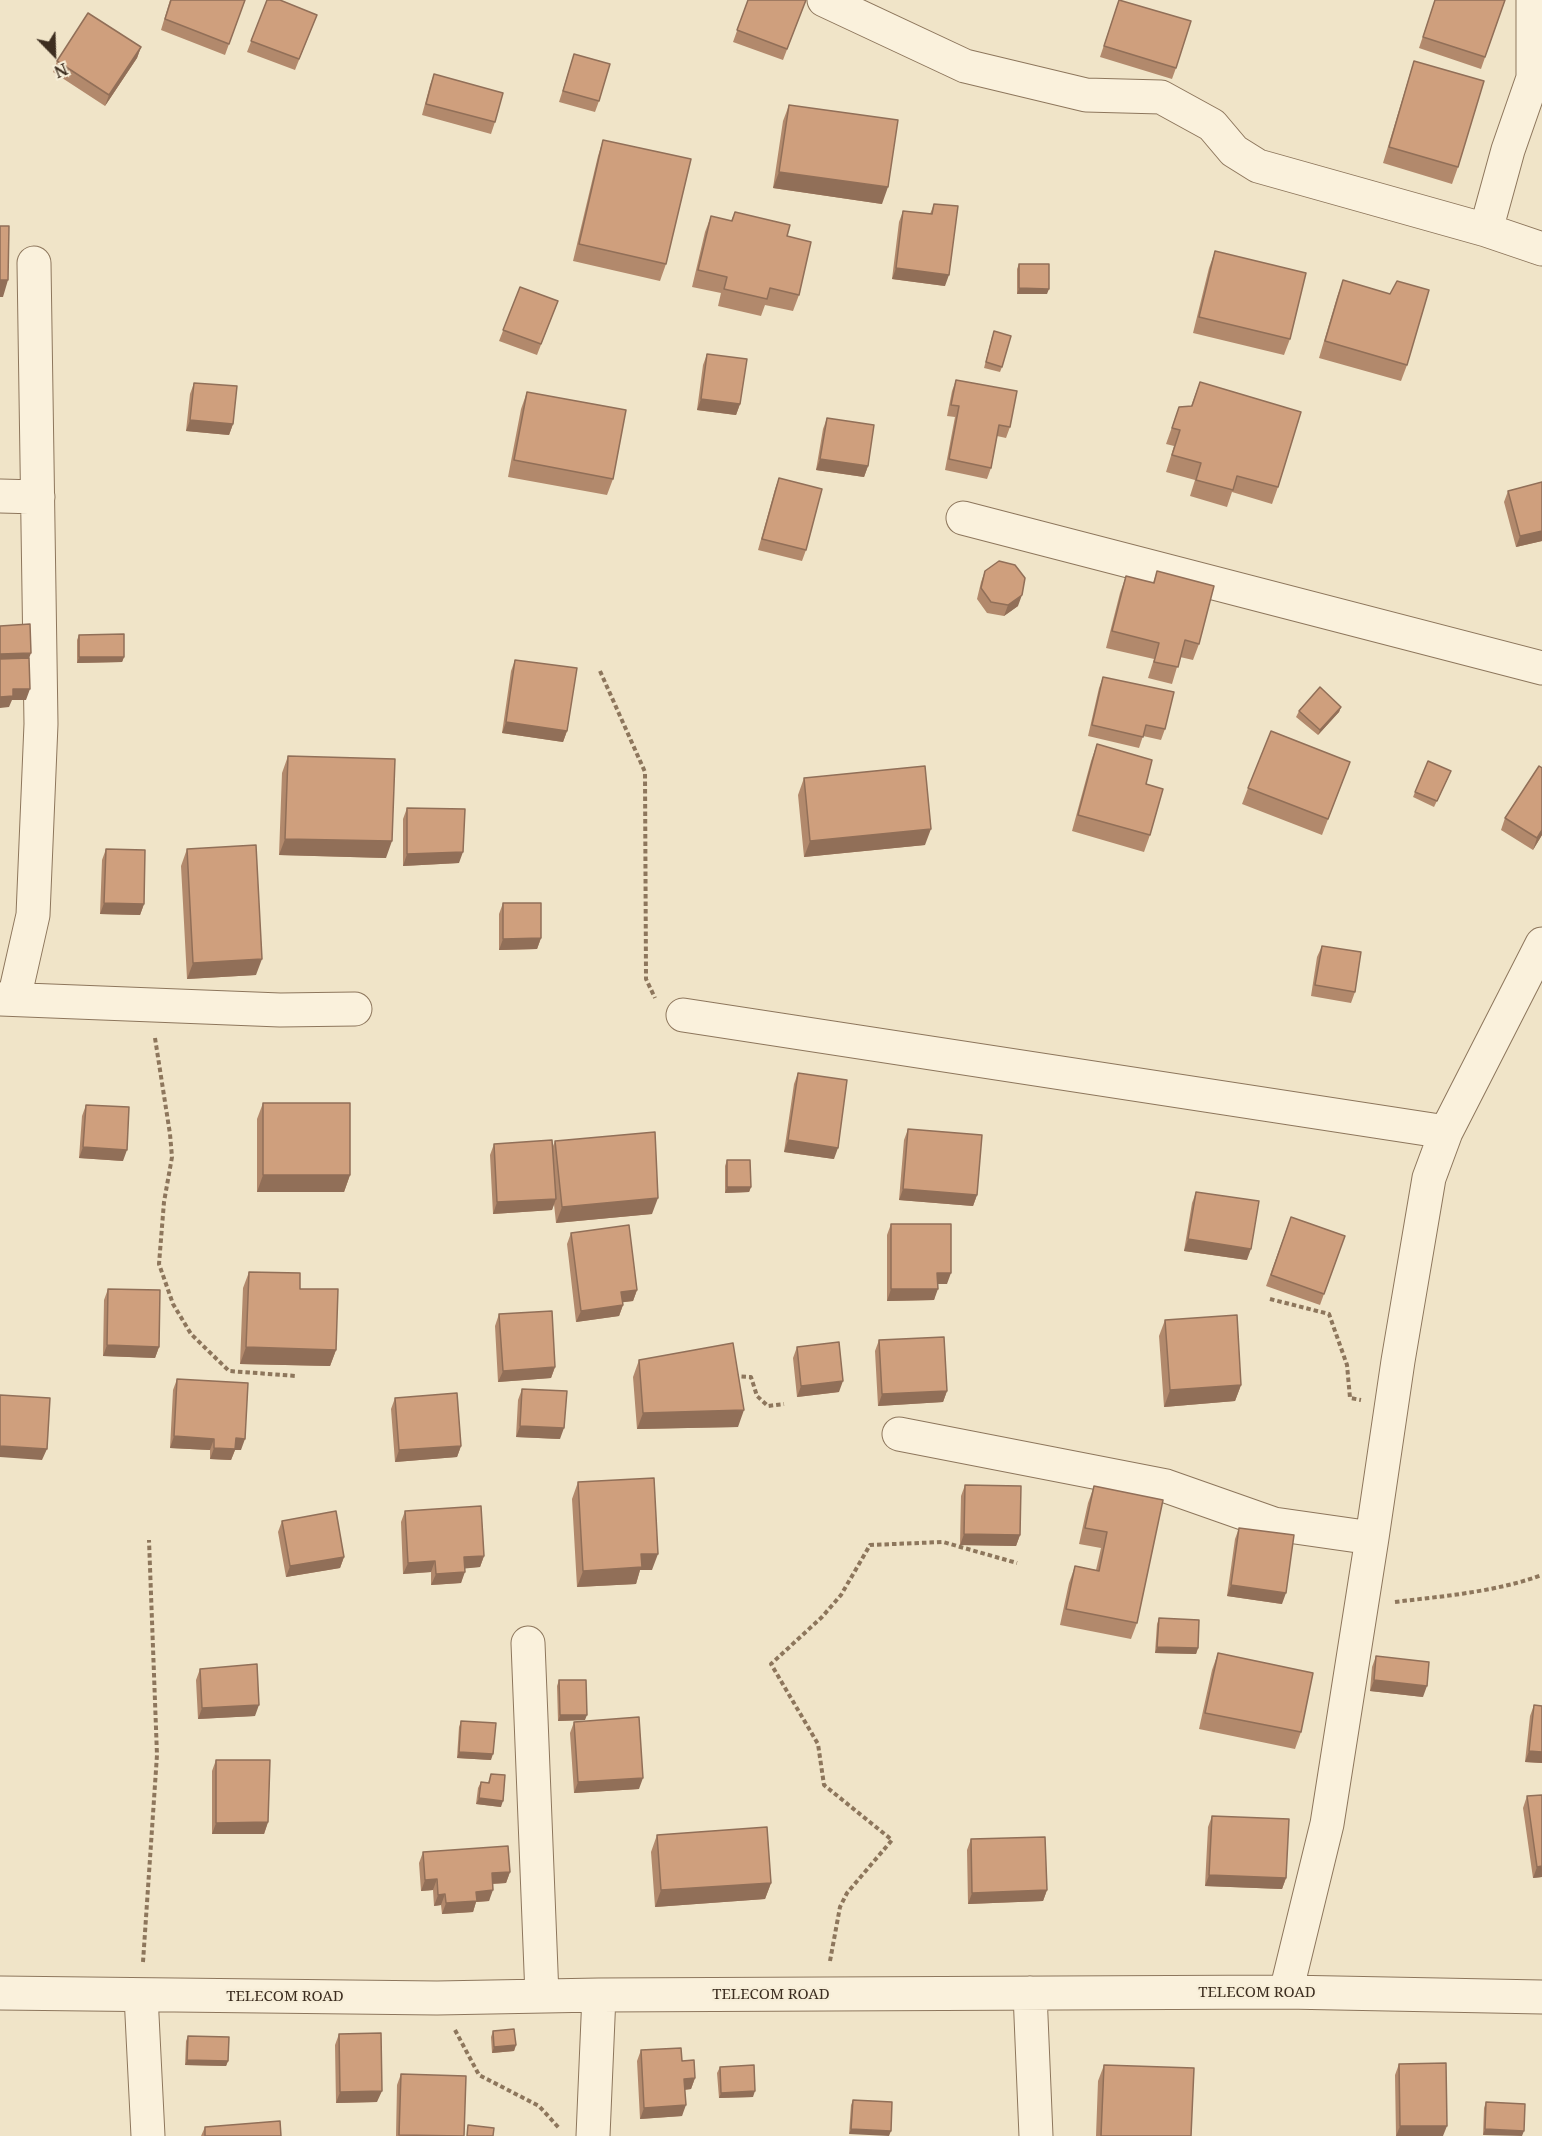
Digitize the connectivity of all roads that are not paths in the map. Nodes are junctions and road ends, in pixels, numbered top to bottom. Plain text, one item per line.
1 (824, 0) edge
2 (1533, 0) edge
3 (1486, 230) junction
4 (1542, 249) edge
5 (34, 263) dead end
6 (0, 496) edge
7 (38, 496) junction
8 (963, 518) dead end
9 (1542, 668) edge
10 (1542, 944) edge
11 (7, 999) edge
12 (355, 1009) dead end
13 (683, 1015) road end
14 (1446, 1132) junction
15 (899, 1434) dead end
16 (1372, 1538) junction
17 (528, 1642) dead end
18 (1286, 1992) junction
19 (0, 1993) edge
20 (1030, 1994) junction
21 (141, 1995) junction
22 (599, 1995) junction
23 (542, 1996) junction
24 (1542, 1997) edge
25 (148, 2136) edge
26 (593, 2136) edge
27 (1036, 2136) edge

1 - 3 street
2 - 3 street
3 - 4 street
5 - 7 street
6 - 7 street
7 - 11 street
8 - 9 street
10 - 14 street
11 - 12 street
13 - 14 street
14 - 16 street
15 - 16 street
16 - 18 street
17 - 23 street
18 - 20 street, TELECOM ROAD
18 - 24 street, TELECOM ROAD
19 - 21 street, TELECOM ROAD
20 - 22 street, TELECOM ROAD
20 - 27 street
21 - 23 street, TELECOM ROAD
21 - 25 street
22 - 23 street, TELECOM ROAD
22 - 26 street

